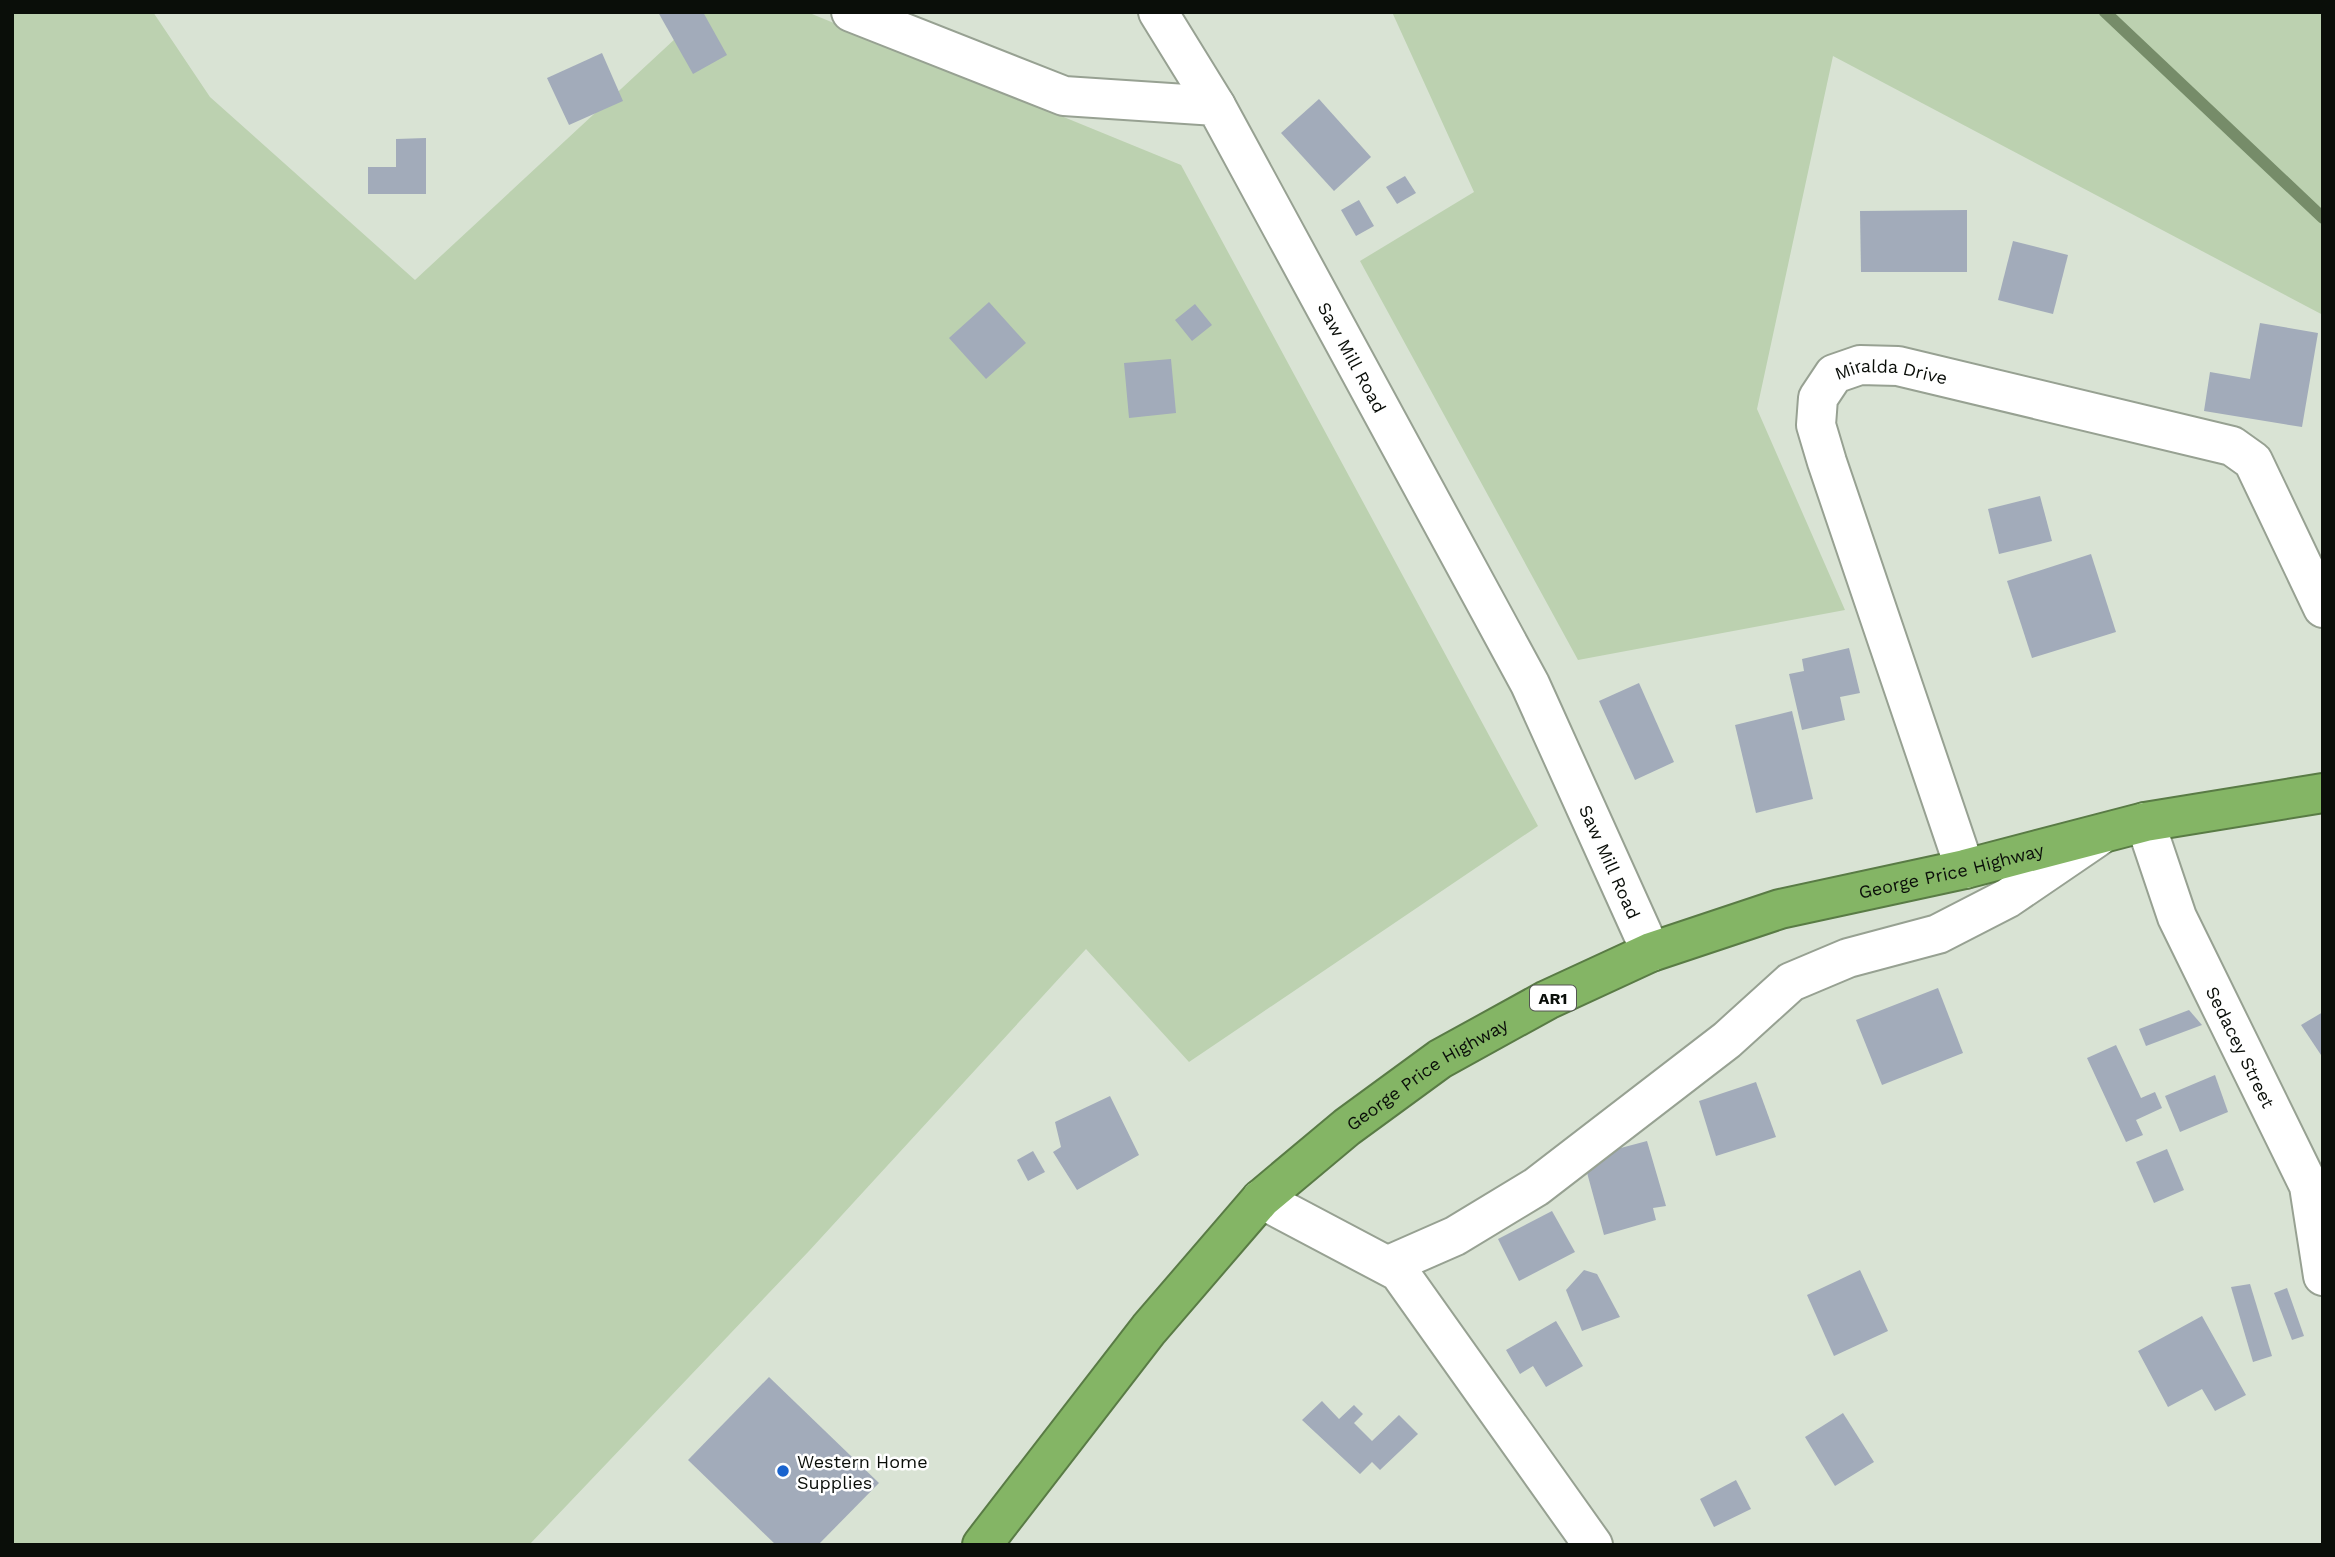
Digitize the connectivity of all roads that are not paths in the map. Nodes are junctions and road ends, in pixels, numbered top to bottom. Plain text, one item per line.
1 (851, 12) edge
2 (1158, 12) edge
3 (1216, 107) junction
4 (2323, 608) edge
5 (2323, 793) edge
6 (2145, 822) junction
7 (2104, 832) junction
8 (1965, 869) junction
9 (1651, 952) junction
10 (1261, 1199) junction
11 (1389, 1265) junction
12 (2323, 1276) edge
13 (982, 1545) edge
14 (1593, 1545) edge

1 - 3 street
2 - 3 street, Saw Mill Road
3 - 9 street, Saw Mill Road
4 - 8 street, Miralda Drive
5 - 6 highway, George Price Highway / AR1
6 - 7 highway, George Price Highway / AR1
6 - 12 street, Sedacey Street
7 - 8 highway, George Price Highway / AR1
7 - 11 street
8 - 9 highway, George Price Highway / AR1
9 - 10 highway, George Price Highway / AR1
10 - 11 street
10 - 13 highway, George Price Highway / AR1
11 - 14 street

